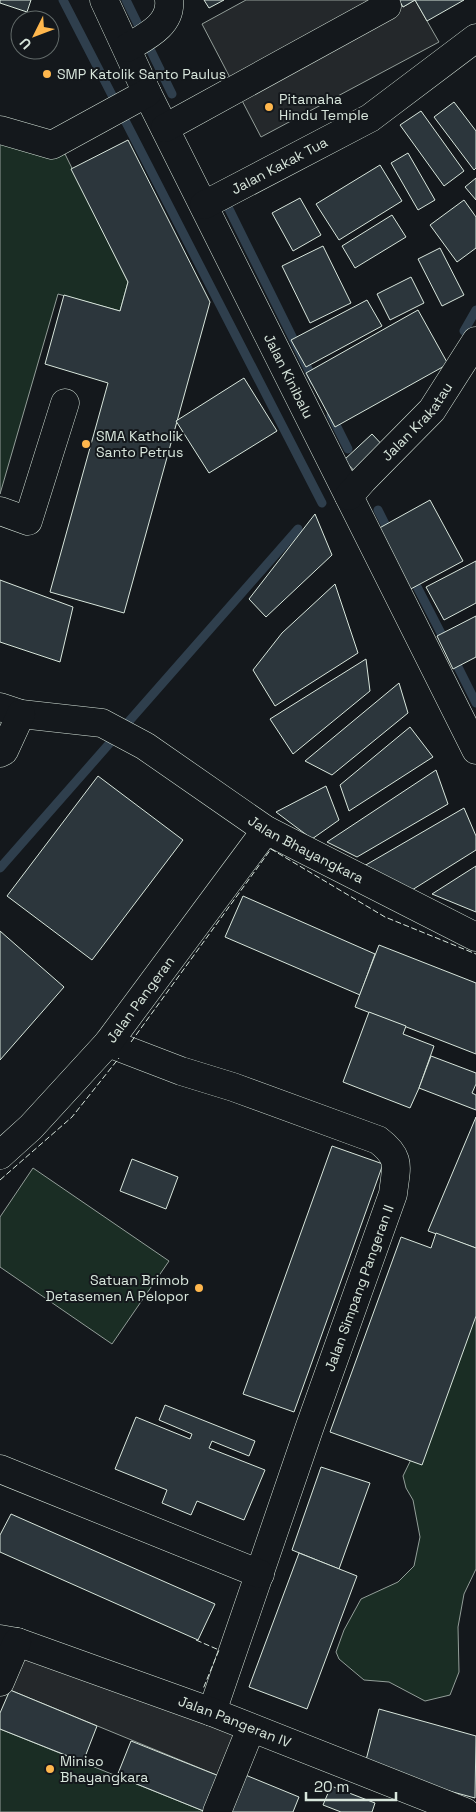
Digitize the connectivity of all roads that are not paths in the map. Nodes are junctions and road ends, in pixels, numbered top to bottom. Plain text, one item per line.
1 (104, 0) edge
2 (169, 0) edge
3 (387, 6) dead end
4 (476, 38) edge
5 (127, 48) junction
6 (147, 92) junction
7 (165, 128) junction
8 (0, 130) edge
9 (204, 205) junction
10 (476, 341) edge
11 (65, 403) dead end
12 (349, 496) junction
13 (0, 511) edge
14 (10, 711) edge
15 (476, 750) edge
16 (0, 753) edge
17 (266, 830) junction
18 (476, 936) edge
19 (108, 1043) junction
20 (0, 1155) edge
21 (0, 1469) edge
22 (260, 1574) junction
23 (9, 1641) edge
24 (0, 1682) edge
25 (212, 1712) junction
26 (251, 1728) junction
27 (217, 1812) edge
28 (465, 1812) edge

1 - 5 street, Jalan Kinibalu
2 - 5 street
3 - 7 street
4 - 9 street, Jalan Kakak Tua
5 - 6 street, Jalan Kinibalu
6 - 7 street, Jalan Kinibalu
6 - 8 street
7 - 9 street, Jalan Kinibalu
9 - 12 street, Jalan Kinibalu
10 - 12 street, Jalan Krakatau
11 - 13 street
12 - 15 street, Jalan Kinibalu
14 - 16 street
14 - 17 street, Jalan Bhayangkara
17 - 18 street, Jalan Bhayangkara
17 - 19 street, Jalan Pangeran
19 - 20 street, Jalan Pangeran
19 - 22 street, Jalan Simpang Pangeran II
21 - 22 street
22 - 25 street, Jalan Simpang Pangeran II
23 - 24 street
23 - 25 street, Jalan Pangeran IV
25 - 26 street, Jalan Pangeran IV
26 - 27 street
26 - 28 street, Jalan Pangeran IV

